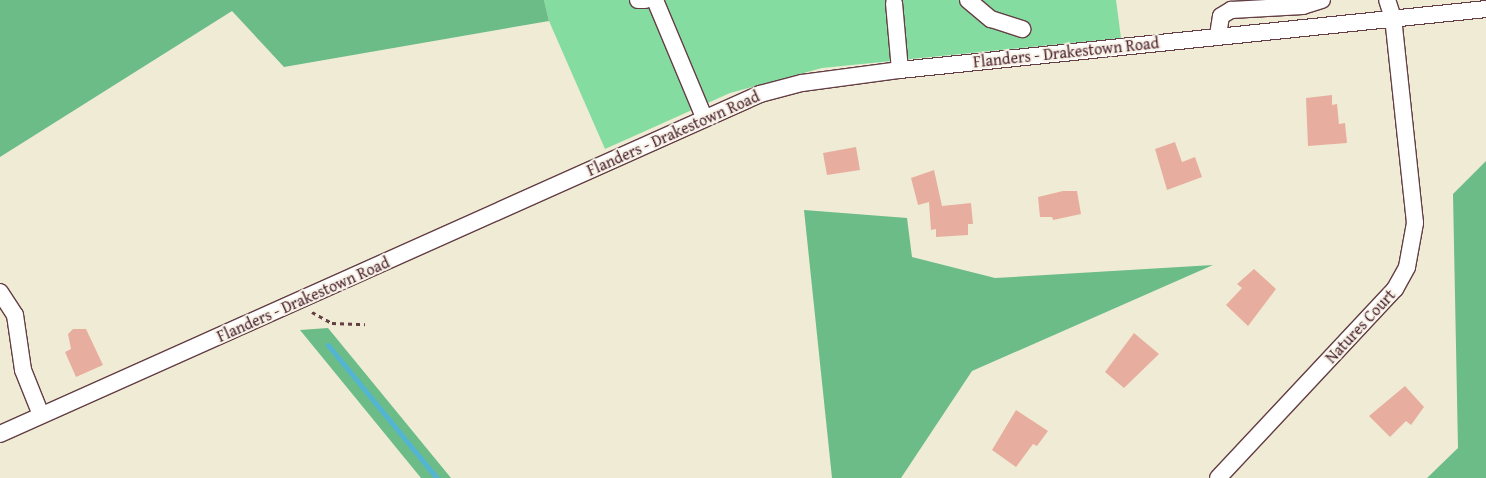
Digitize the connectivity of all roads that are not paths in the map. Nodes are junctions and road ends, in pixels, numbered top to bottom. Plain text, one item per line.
1 (638, 0) edge
2 (645, 0) edge
3 (656, 0) edge
4 (968, 0) edge
5 (1322, 0) edge
6 (1387, 0) edge
7 (892, 1) edge
8 (1486, 9) edge
9 (1393, 18) junction
10 (1022, 29) dead end
11 (1218, 35) junction
12 (900, 70) junction
13 (704, 117) junction
14 (0, 292) edge
15 (41, 415) junction
16 (0, 434) edge
17 (1218, 478) edge

1 - 2 street
3 - 13 street
4 - 10 street
5 - 11 street
6 - 9 street, Natures Court
7 - 12 street
8 - 9 street, Flanders - Drakestown Road
9 - 11 street, Flanders - Drakestown Road
9 - 17 street, Natures Court
11 - 12 street, Flanders - Drakestown Road
12 - 13 street, Flanders - Drakestown Road
13 - 15 street, Flanders - Drakestown Road
14 - 15 street
15 - 16 street, Flanders - Drakestown Road

